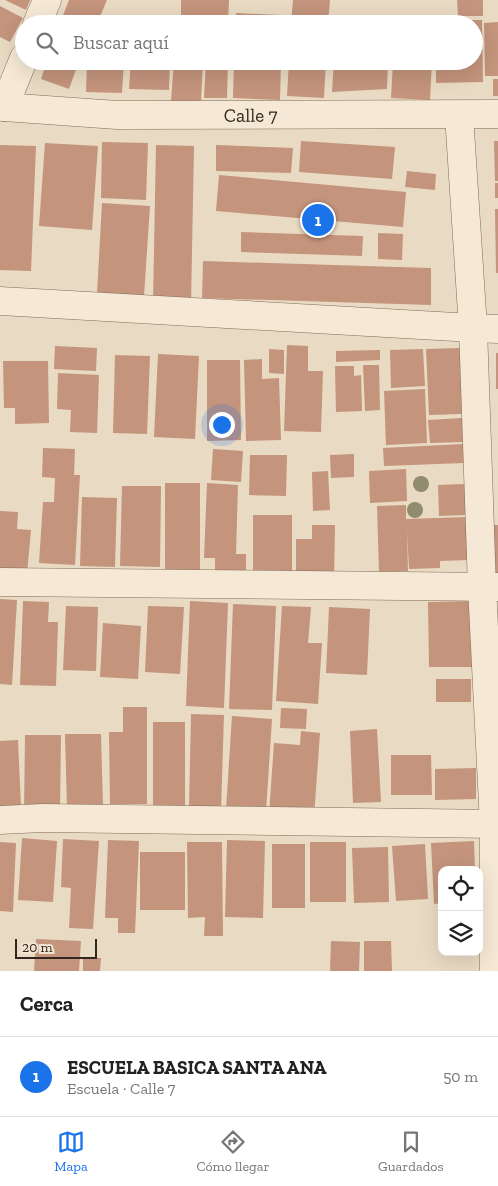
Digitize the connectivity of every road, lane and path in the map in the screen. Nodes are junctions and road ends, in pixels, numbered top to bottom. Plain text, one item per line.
1 (47, 0) edge
2 (41, 15) edge
3 (19, 70) edge
4 (2, 107) edge
5 (498, 114) edge
6 (459, 115) junction
7 (0, 301) edge
8 (486, 329) edge
9 (0, 582) edge
10 (490, 587) edge
11 (0, 820) edge
12 (496, 824) edge
13 (494, 971) edge

1 - 2 street
3 - 4 street
4 - 6 street, Calle 7
5 - 6 street, Calle 7
6 - 8 street
7 - 8 street
8 - 10 street
9 - 10 street
10 - 12 street
11 - 12 street
12 - 13 street

